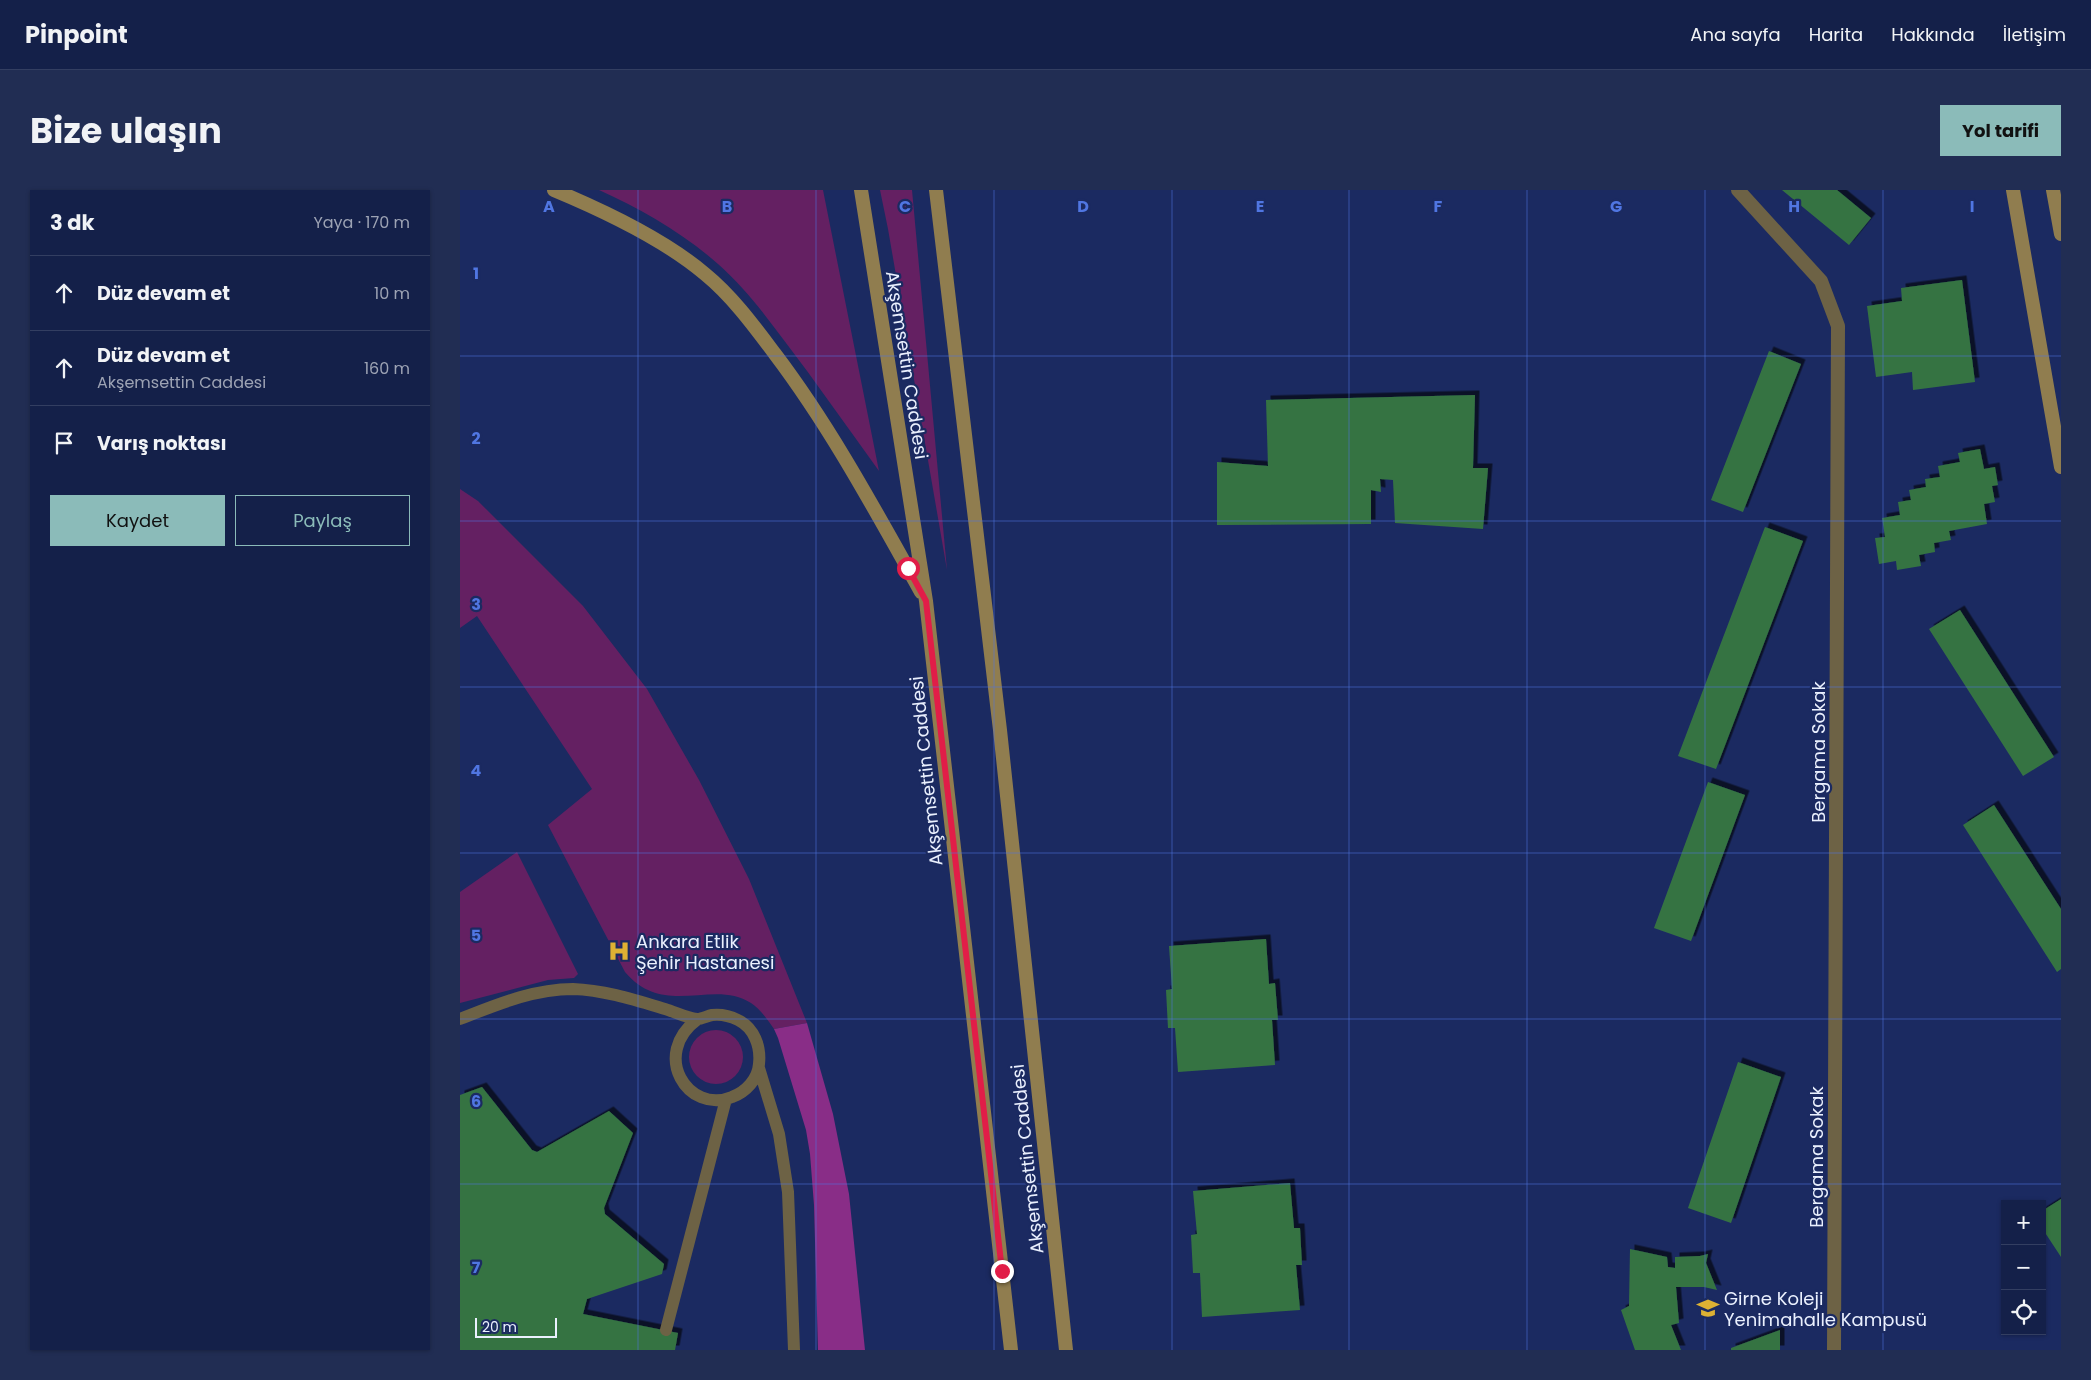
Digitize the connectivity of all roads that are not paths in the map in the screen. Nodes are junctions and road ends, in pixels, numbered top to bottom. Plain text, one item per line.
1 (554, 190) edge
2 (861, 190) edge
3 (936, 190) edge
4 (1738, 190) edge
5 (2013, 190) edge
6 (2054, 190) edge
7 (2061, 234) edge
8 (2061, 467) edge
9 (926, 601) junction
10 (460, 1019) edge
11 (698, 1019) junction
12 (759, 1068) junction
13 (726, 1099) junction
14 (666, 1330) dead end
15 (794, 1350) edge
16 (1011, 1350) edge
17 (1066, 1350) edge
18 (1834, 1350) edge

1 - 9 main road
2 - 9 main road, Akşemsettin Caddesi
3 - 17 main road, Akşemsettin Caddesi
4 - 18 street, Bergama Sokak
5 - 8 main road
6 - 7 main road
9 - 16 main road, Akşemsettin Caddesi
10 - 11 lane
11 - 12 lane
11 - 13 lane
12 - 13 lane
12 - 15 lane
13 - 14 lane

